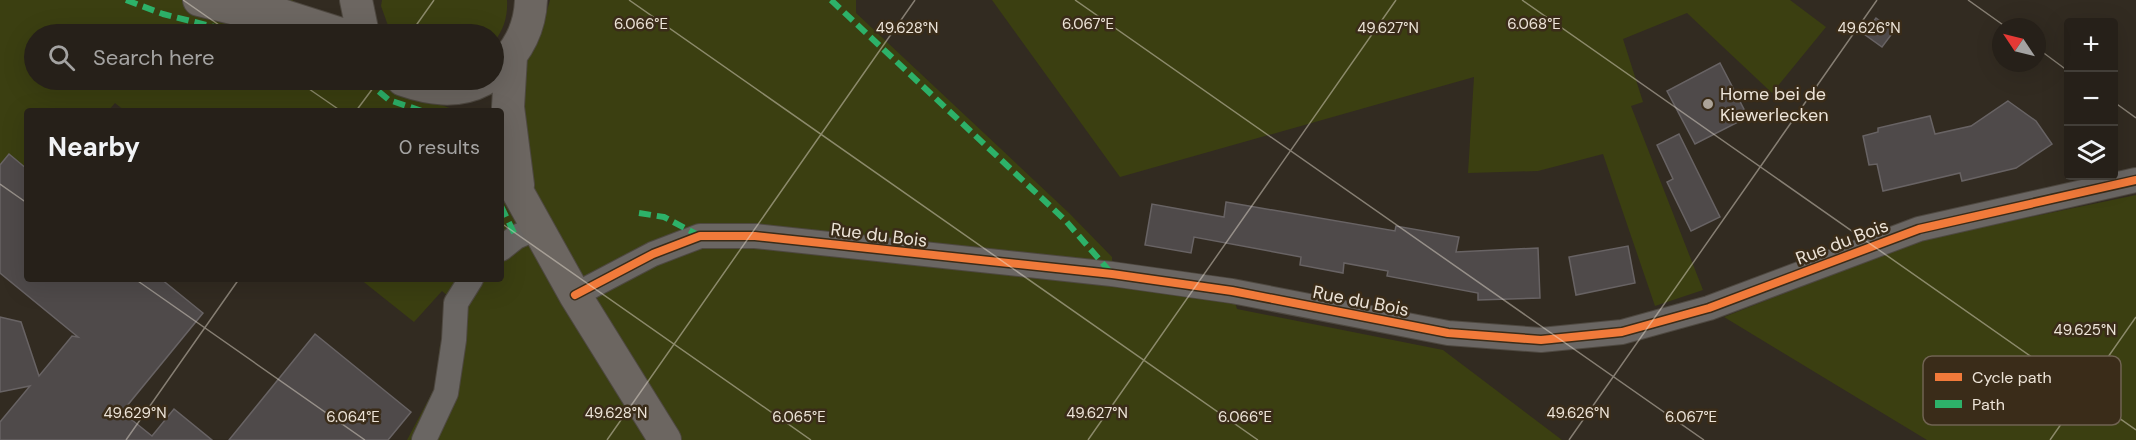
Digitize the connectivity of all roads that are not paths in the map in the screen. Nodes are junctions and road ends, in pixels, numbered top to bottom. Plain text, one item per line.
1 (199, 0) edge
2 (306, 0) edge
3 (356, 0) edge
4 (531, 0) edge
5 (272, 12) junction
6 (310, 24) edge
7 (361, 24) edge
8 (504, 62) edge
9 (504, 79) edge
10 (445, 90) edge
11 (469, 93) edge
12 (504, 167) edge
13 (2136, 180) edge
14 (519, 192) junction
15 (539, 227) junction
16 (504, 247) edge
17 (469, 282) edge
18 (575, 295) junction
19 (424, 440) edge
20 (665, 440) edge

1 - 5 main road
2 - 5 main road
3 - 7 main road
4 - 8 main road
5 - 6 main road
9 - 14 main road
10 - 11 main road
12 - 14 main road
13 - 18 street, Rue du Bois
14 - 15 main road
15 - 16 street
15 - 18 main road
17 - 19 street
18 - 20 main road

